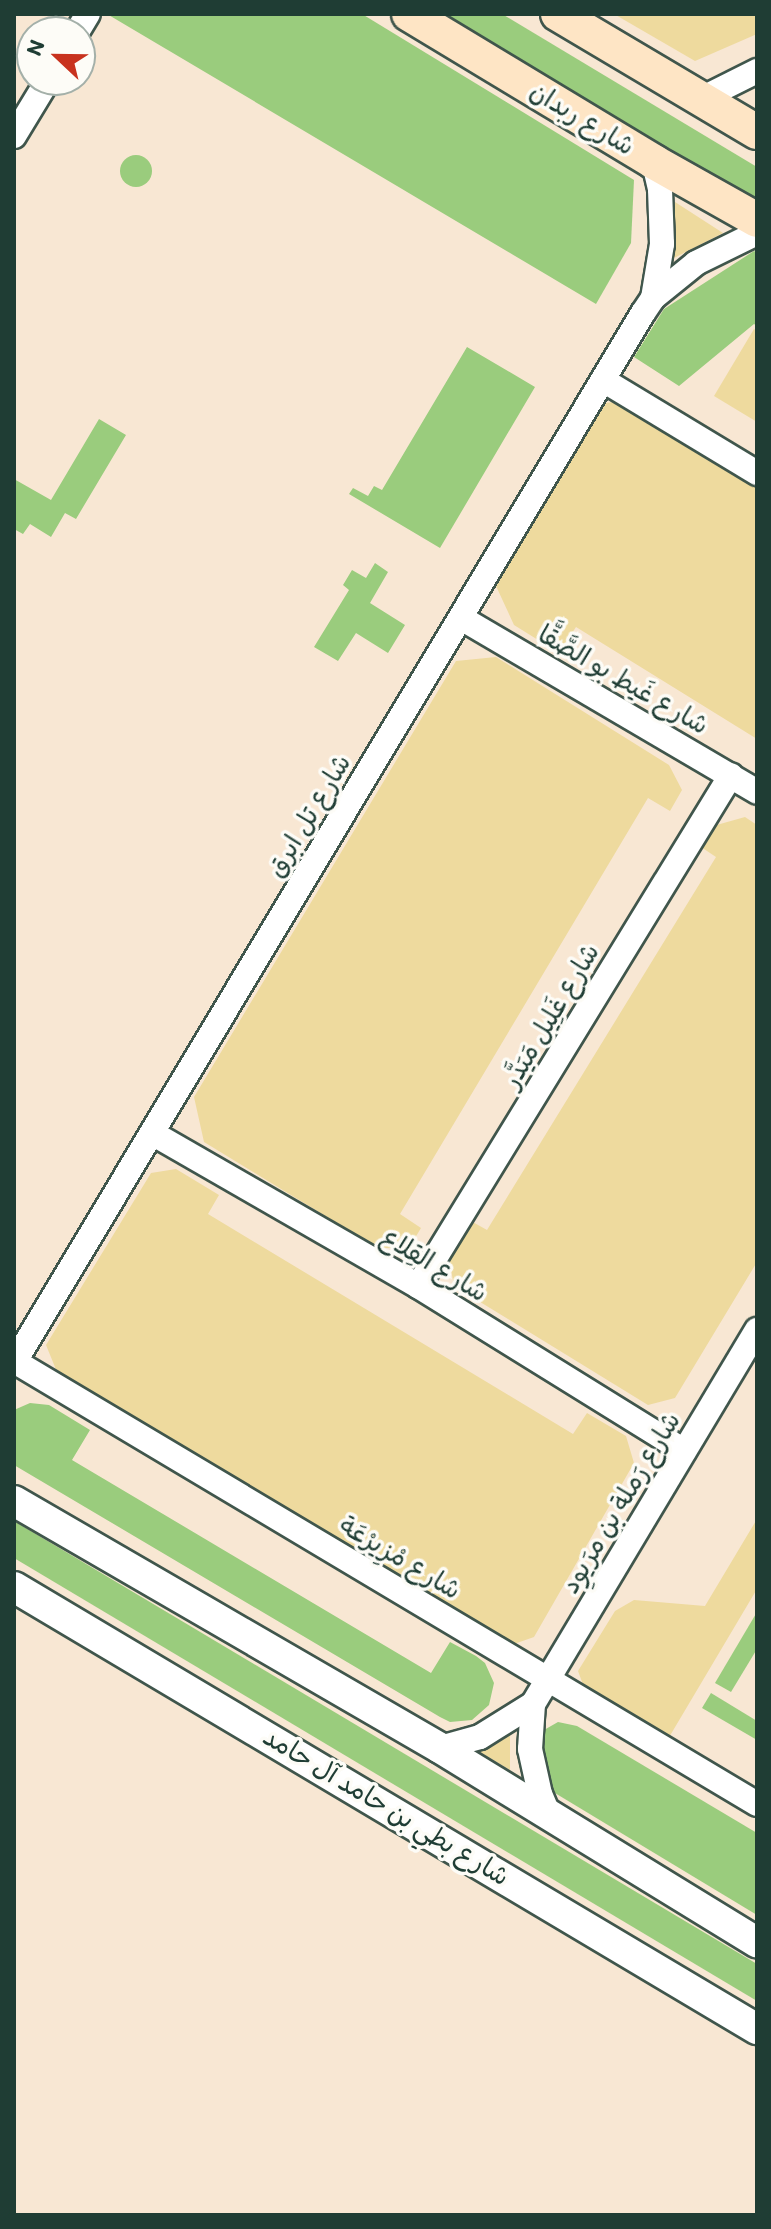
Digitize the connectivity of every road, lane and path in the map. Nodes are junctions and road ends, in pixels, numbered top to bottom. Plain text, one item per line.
1 (409, 14) edge
2 (558, 14) edge
3 (757, 71) edge
4 (38, 96) edge
5 (701, 99) junction
6 (757, 132) edge
7 (14, 136) edge
8 (654, 162) junction
9 (757, 220) edge
10 (757, 233) edge
11 (653, 298) junction
12 (603, 380) junction
13 (757, 473) edge
14 (461, 618) junction
15 (731, 775) junction
16 (757, 792) edge
17 (152, 1133) junction
18 (418, 1286) junction
19 (757, 1330) edge
20 (14, 1362) edge
21 (684, 1451) junction
22 (14, 1501) edge
23 (14, 1587) edge
24 (550, 1679) junction
25 (533, 1704) junction
26 (440, 1748) junction
27 (757, 1804) edge
28 (549, 1815) junction
29 (757, 1942) edge
30 (757, 2029) edge

1 - 8 main road, شارع ربدان
2 - 5 main road
3 - 5 street
4 - 7 street
5 - 6 main road
8 - 9 main road, شارع ربدان
8 - 11 street, شارع تل ابرق
10 - 11 street, شارع تل ابرق
11 - 12 street, شارع تل ابرق
12 - 13 street
12 - 14 street, شارع تل ابرق
14 - 15 street, شارع غَيط بو الصَّقَّا
14 - 17 street, شارع تل ابرق
15 - 16 street, شارع غَيط بو الصَّقَّا
15 - 18 street, شارع غَلِيل مَيَدَّر
17 - 18 street, شارع القِلاع
17 - 20 street, شارع تل ابرق
18 - 21 street, شارع القِلاع
19 - 21 street, شارع رَملة بن مرَيوِد
20 - 24 street, شارع مْزِيرْعَة
21 - 24 street, شارع رَملة بن مرَيوِد
22 - 26 street
23 - 30 street, شارع بطي بن حامد آل حامد
24 - 25 street, شارع رَملة بن مرَيوِد
24 - 27 street, شارع مْزِيرْعَة
25 - 26 street, شارع رَملة بن مرَيوِد
25 - 28 street
26 - 28 street
28 - 29 street

